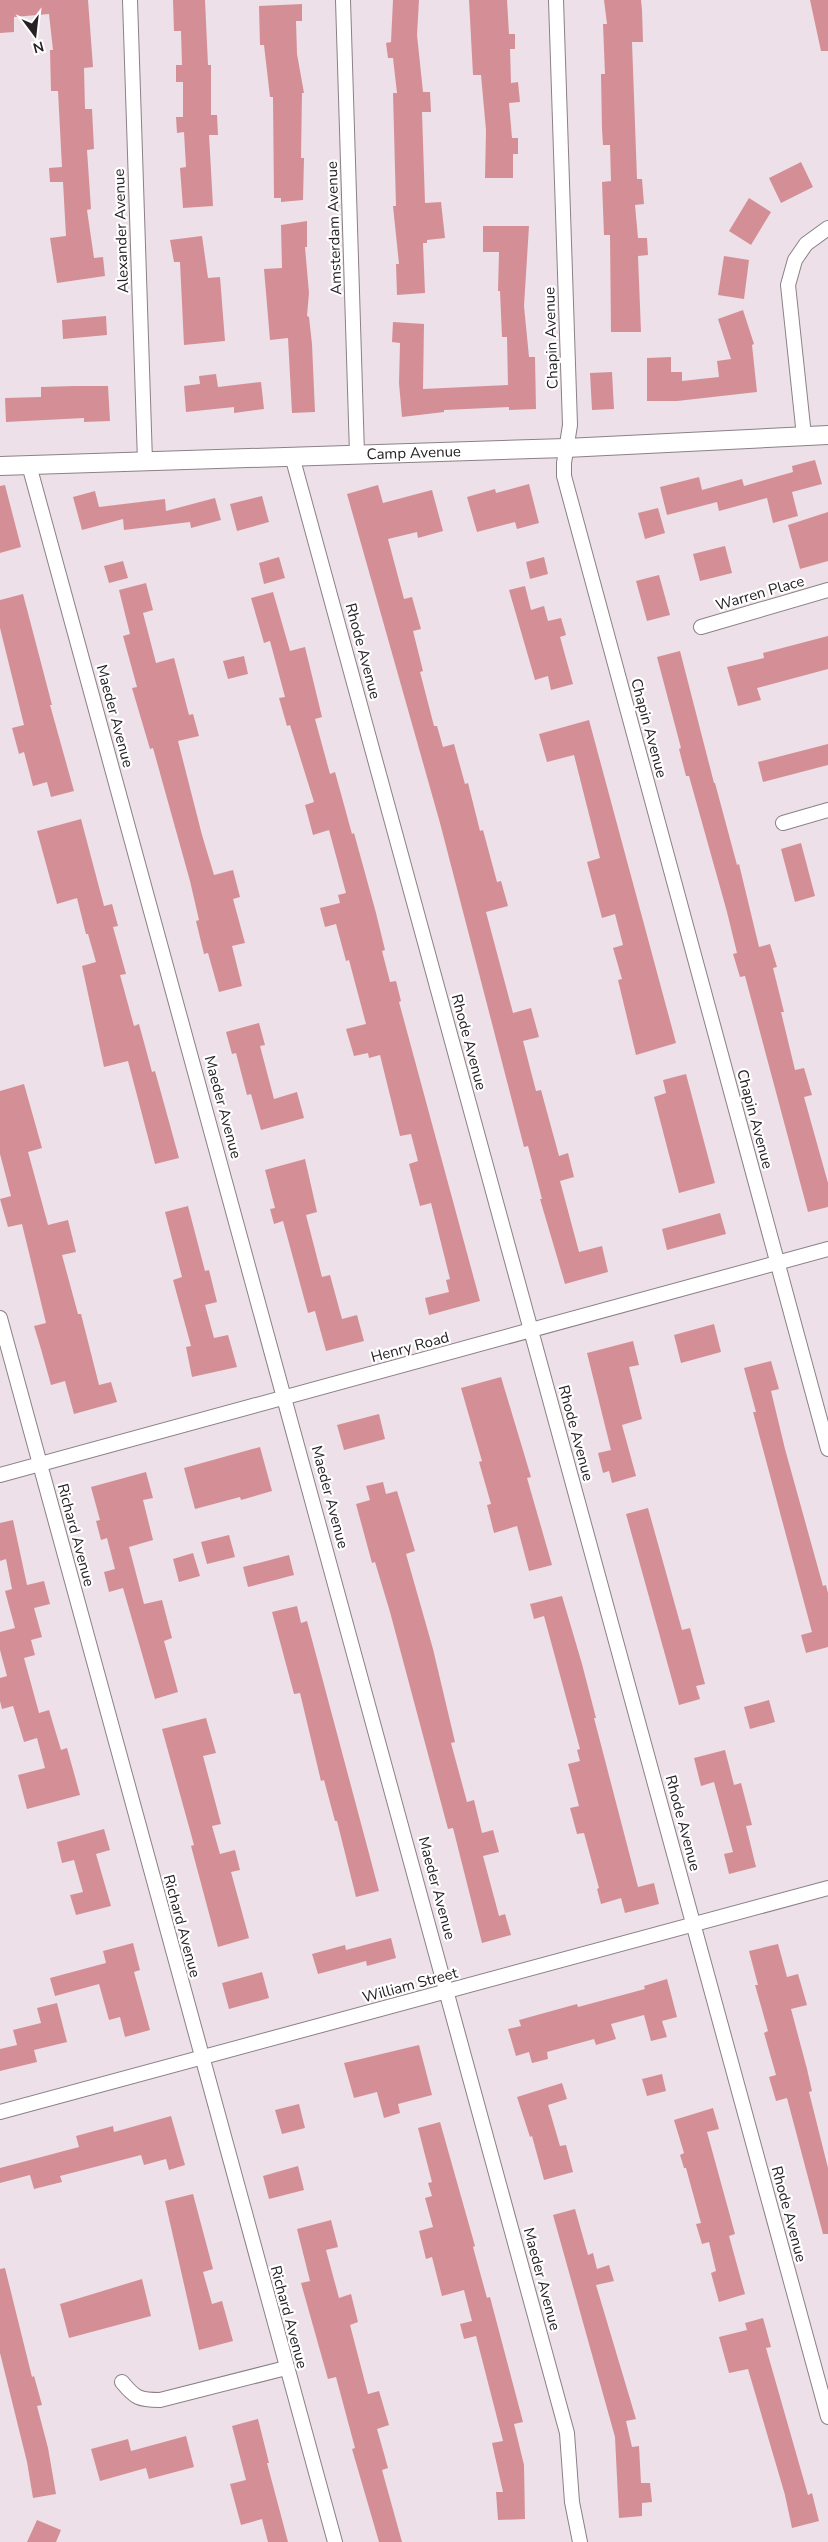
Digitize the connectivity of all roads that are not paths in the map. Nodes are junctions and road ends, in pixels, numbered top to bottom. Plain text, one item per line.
1 (130, 0) edge
2 (343, 0) edge
3 (556, 0) edge
4 (828, 228) edge
5 (828, 435) edge
6 (804, 436) junction
7 (566, 448) junction
8 (357, 454) junction
9 (292, 456) junction
10 (145, 461) junction
11 (30, 465) junction
12 (0, 466) edge
13 (828, 590) edge
14 (701, 627) dead end
15 (828, 810) edge
16 (783, 823) dead end
17 (828, 1249) edge
18 (777, 1263) junction
19 (0, 1318) edge
20 (531, 1331) junction
21 (285, 1398) junction
22 (828, 1449) edge
23 (40, 1465) junction
24 (0, 1475) edge
25 (828, 1888) edge
26 (694, 1925) junction
27 (448, 1992) junction
28 (202, 2059) junction
29 (0, 2112) edge
30 (286, 2368) junction
31 (122, 2382) dead end
32 (828, 2417) edge
33 (335, 2542) edge
34 (580, 2542) edge

1 - 10 street, Alexander Avenue
2 - 8 street, Amsterdam Avenue
3 - 7 street, Chapin Avenue
4 - 6 street
5 - 6 street, Camp Avenue
6 - 7 street, Camp Avenue
7 - 8 street, Camp Avenue
7 - 18 street, Chapin Avenue
8 - 9 street, Camp Avenue
9 - 10 street, Camp Avenue
9 - 20 street, Rhode Avenue
10 - 11 street, Camp Avenue
11 - 12 street, Camp Avenue
11 - 21 street, Maeder Avenue
13 - 14 street, Warren Place
15 - 16 street
17 - 18 street, Henry Road
18 - 20 street, Henry Road
18 - 22 street, Chapin Avenue
19 - 23 street, Richard Avenue
20 - 21 street, Henry Road
20 - 26 street, Rhode Avenue
21 - 23 street, Henry Road
21 - 27 street, Maeder Avenue
23 - 24 street, Henry Road
23 - 28 street, Richard Avenue
25 - 26 street, William Street
26 - 27 street, William Street
26 - 32 street, Rhode Avenue
27 - 28 street, William Street
27 - 34 street, Maeder Avenue
28 - 29 street, William Street
28 - 30 street, Richard Avenue
30 - 31 street
30 - 33 street, Richard Avenue

